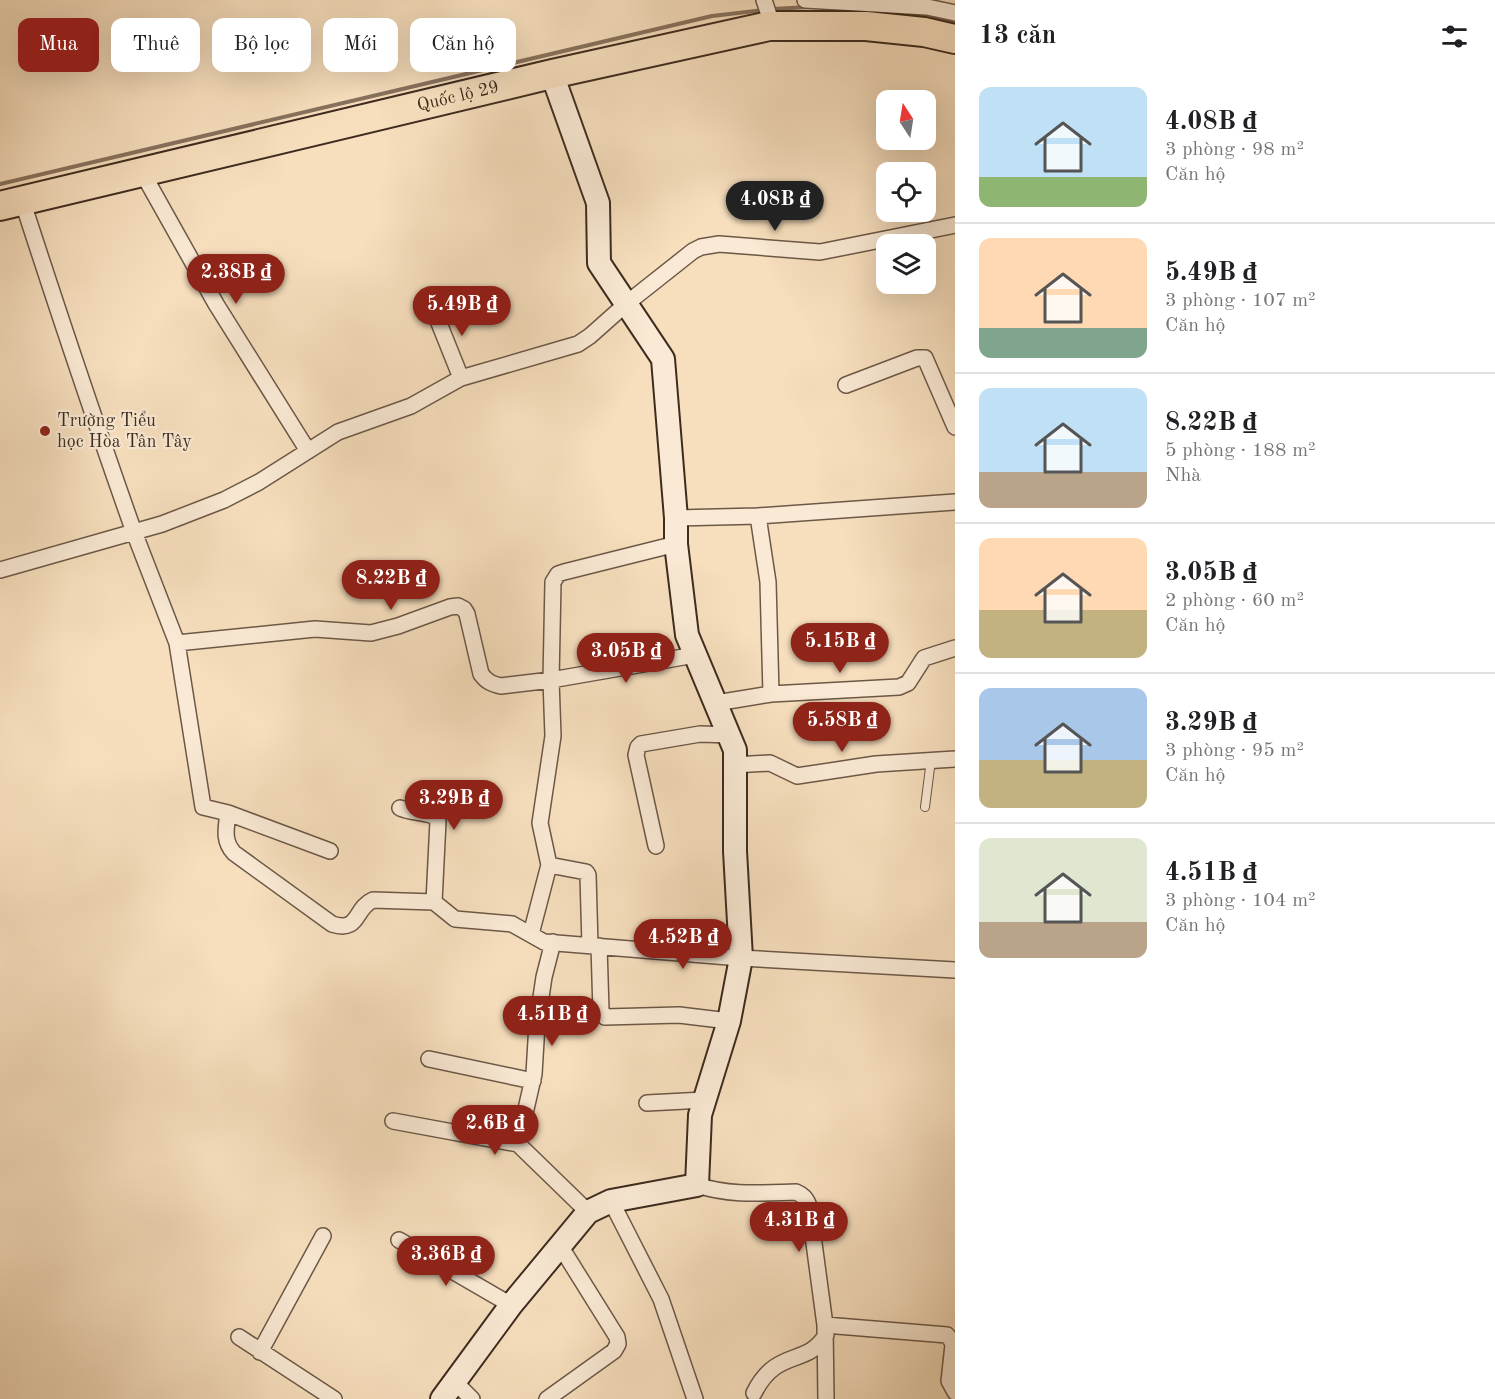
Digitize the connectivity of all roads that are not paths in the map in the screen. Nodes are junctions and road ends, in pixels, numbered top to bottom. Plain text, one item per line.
1 (806, 0) edge
2 (767, 13) edge
3 (955, 14) edge
4 (926, 16) edge
5 (955, 39) edge
6 (552, 74) junction
7 (142, 172) junction
8 (11, 203) edge
9 (955, 225) edge
10 (478, 303) dead end
11 (626, 304) junction
12 (461, 378) junction
13 (846, 385) dead end
14 (955, 427) edge
15 (308, 451) junction
16 (955, 502) edge
17 (758, 516) junction
18 (676, 518) junction
19 (134, 532) junction
20 (676, 544) junction
21 (0, 570) edge
22 (177, 643) junction
23 (955, 648) edge
24 (695, 655) junction
25 (551, 680) junction
26 (771, 694) junction
27 (716, 703) junction
28 (730, 735) junction
29 (955, 759) edge
30 (931, 760) junction
31 (734, 765) junction
32 (925, 807) dead end
33 (400, 808) dead end
34 (228, 813) junction
35 (656, 846) dead end
36 (330, 851) dead end
37 (549, 865) junction
38 (434, 902) junction
39 (531, 934) junction
40 (553, 942) junction
41 (594, 946) junction
42 (741, 958) junction
43 (955, 970) edge
44 (729, 1021) junction
45 (429, 1059) dead end
46 (533, 1081) junction
47 (704, 1100) junction
48 (647, 1103) dead end
49 (393, 1120) dead end
50 (518, 1144) junction
51 (697, 1185) junction
52 (611, 1201) junction
53 (588, 1212) junction
54 (323, 1236) dead end
55 (399, 1240) dead end
56 (559, 1245) junction
57 (511, 1305) junction
58 (955, 1324) edge
59 (826, 1330) junction
60 (239, 1337) dead end
61 (953, 1344) edge
62 (260, 1352) junction
63 (448, 1390) edge
64 (955, 1392) edge
65 (754, 1393) dead end
66 (334, 1399) edge
67 (472, 1399) edge
68 (547, 1399) edge
69 (695, 1399) edge
70 (826, 1399) edge

1 - 4 street
2 - 4 highway, Quốc lộ 29
2 - 6 highway, Quốc lộ 29
3 - 4 street
4 - 5 highway, Quốc lộ 29
6 - 7 highway, Quốc lộ 29
6 - 11 street
7 - 8 highway, Quốc lộ 29
7 - 15 street
8 - 19 street
9 - 11 street
10 - 12 street
11 - 12 street
11 - 18 street
12 - 15 street
13 - 14 street
15 - 19 street
16 - 17 street
17 - 18 street
17 - 26 street
18 - 20 street
19 - 21 street
19 - 22 street
20 - 24 street
20 - 25 street
22 - 25 street
22 - 34 street
23 - 26 street
24 - 25 street
24 - 27 street
25 - 37 street
26 - 27 street
27 - 28 street
28 - 31 street
28 - 35 street
29 - 30 street
30 - 31 street
30 - 32 lane
31 - 42 street
33 - 38 street
34 - 36 street
34 - 38 street
37 - 39 street
37 - 41 street
38 - 39 street
39 - 40 street
40 - 41 street
40 - 46 street
41 - 42 street
41 - 44 street
42 - 43 street
42 - 44 street
44 - 47 street
45 - 46 street
46 - 50 street
47 - 48 street
47 - 51 street
49 - 50 street
50 - 53 street
51 - 52 street
51 - 59 street
52 - 53 street
52 - 69 street
53 - 56 street
54 - 62 street
55 - 57 street
56 - 57 street
56 - 68 street
57 - 63 street
58 - 61 street
59 - 61 street
59 - 65 street
59 - 70 street
60 - 62 street
61 - 64 street
62 - 66 street
63 - 67 street

